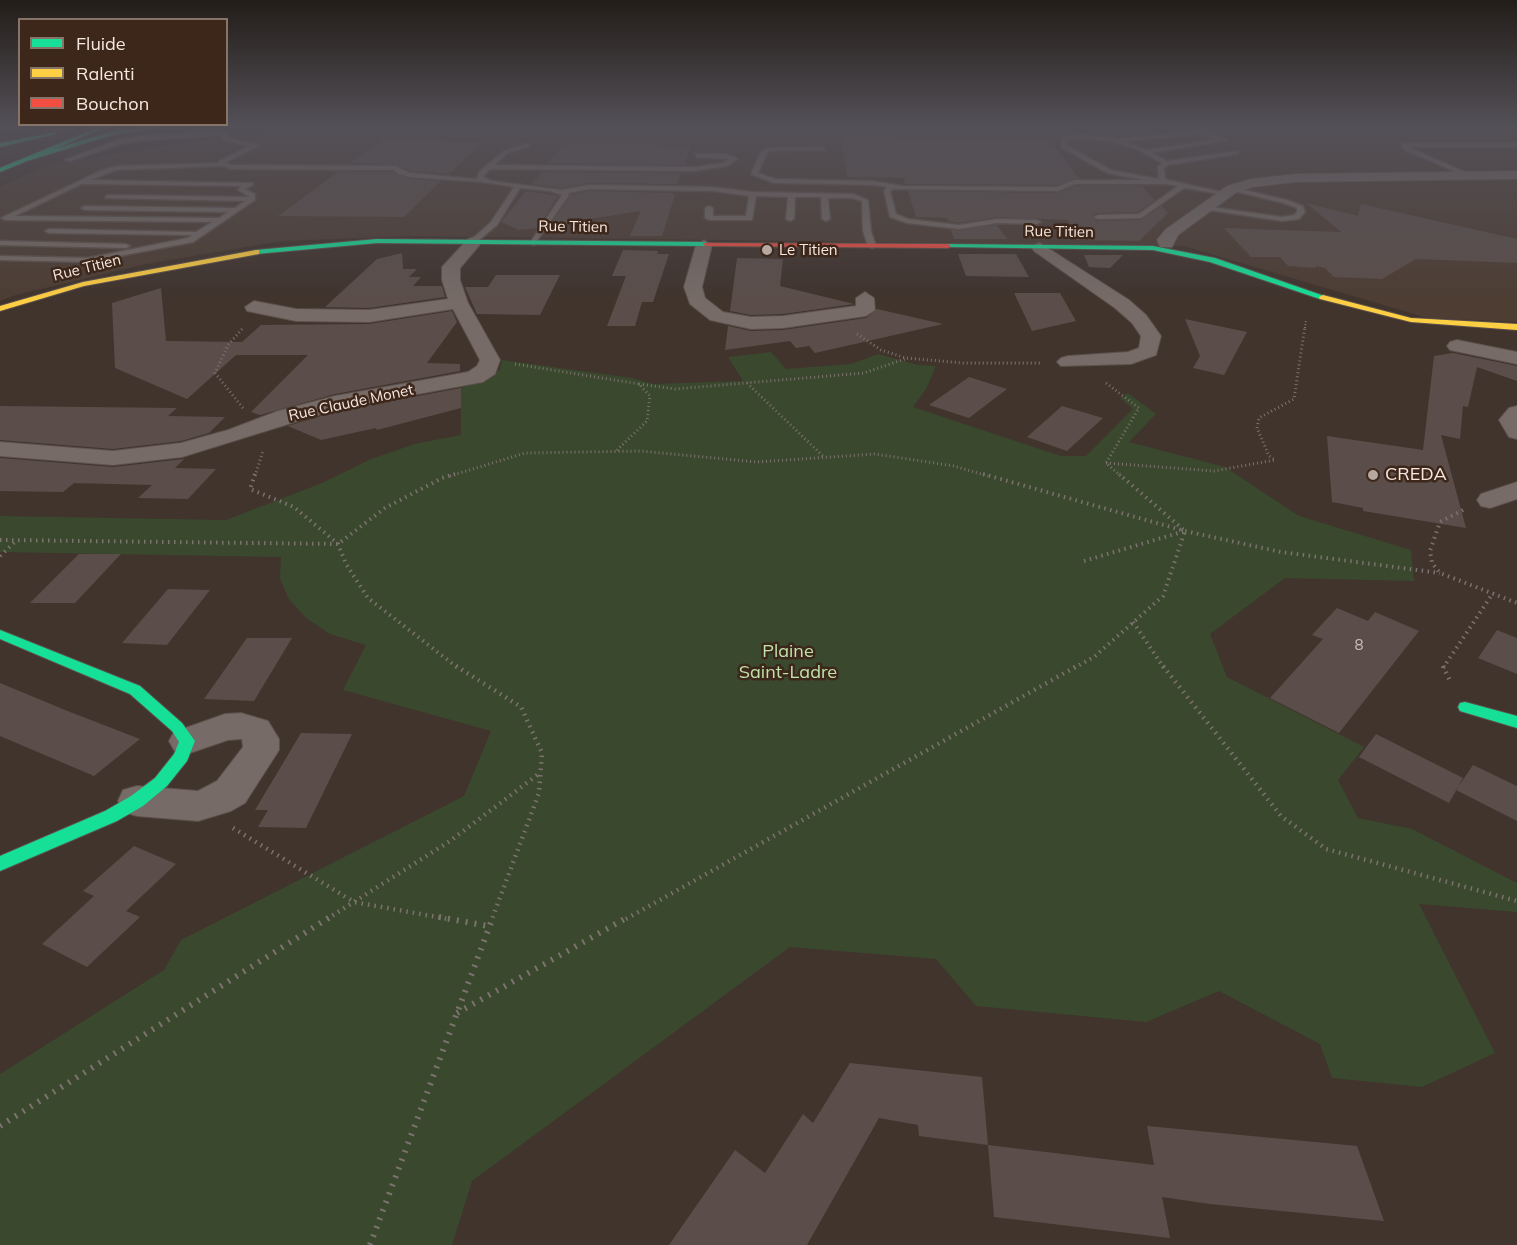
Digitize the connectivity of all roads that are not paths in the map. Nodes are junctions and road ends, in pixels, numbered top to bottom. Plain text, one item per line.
1 (74, 185) edge
2 (132, 185) edge
3 (249, 185) edge
4 (519, 185) joint
5 (718, 185) edge
6 (887, 185) edge
7 (1067, 185) edge
8 (1174, 185) edge
9 (1245, 185) edge
10 (893, 186) junction
11 (1181, 187) junction
12 (713, 189) junction
13 (1228, 191) junction
14 (560, 192) junction
15 (753, 194) junction
16 (792, 194) junction
17 (824, 194) junction
18 (107, 197) junction
19 (253, 199) junction
20 (85, 208) junction
21 (709, 208) dead end
22 (1204, 208) junction
23 (236, 210) junction
24 (1098, 217) dead end
25 (64, 218) junction
26 (77, 219) junction
27 (790, 219) dead end
28 (826, 219) dead end
29 (220, 220) junction
30 (1037, 222) dead end
31 (50, 231) junction
32 (201, 233) junction
33 (474, 242) junction
34 (0, 243) edge
35 (24, 243) junction
36 (534, 243) junction
37 (704, 245) junction
38 (872, 246) junction
39 (156, 247) junction
40 (1040, 248) junction
41 (1165, 248) junction
42 (0, 256) edge
43 (865, 298) dead end
44 (459, 303) junction
45 (254, 307) road end
46 (0, 309) edge
47 (1517, 327) edge
48 (1457, 346) dead end
49 (1517, 358) edge
50 (1068, 362) road end
51 (1517, 413) edge
52 (1517, 432) edge
53 (0, 448) edge
54 (1517, 490) edge
55 (1490, 500) road end
56 (0, 634) edge
57 (1465, 707) road end
58 (1517, 722) edge
59 (182, 734) junction
60 (137, 801) junction
61 (0, 864) edge

1 - 25 lane
2 - 18 lane
3 - 19 lane
4 - 14 lane
4 - 33 lane
5 - 12 lane
6 - 10 lane
7 - 10 lane
8 - 11 lane
9 - 13 street
10 - 30 lane
11 - 13 lane
11 - 24 lane
12 - 14 lane
12 - 15 lane
13 - 22 street
13 - 22 lane
14 - 36 lane
15 - 16 lane
15 - 21 lane
16 - 17 lane
16 - 27 lane
17 - 28 lane
17 - 38 lane
18 - 19 lane
18 - 20 lane
19 - 23 lane
20 - 23 lane
20 - 25 lane
22 - 41 street
23 - 29 lane
25 - 26 lane
26 - 29 lane
26 - 31 lane
29 - 32 lane
31 - 32 lane
31 - 35 lane
32 - 39 lane
33 - 36 main road, Rue Titien
33 - 44 street
33 - 46 main road, Rue Titien
34 - 35 lane
35 - 39 lane
35 - 42 lane
36 - 37 main road, Rue Titien
37 - 38 main road, Rue Titien
37 - 43 street
38 - 40 main road, Rue Titien
39 - 42 lane
40 - 41 main road, Rue Titien
40 - 50 street
41 - 47 main road, Rue Titien
44 - 45 street
44 - 53 street, Rue Claude Monet
48 - 49 street
51 - 52 street
54 - 55 street
56 - 59 main road
57 - 58 main road
59 - 60 main road
59 - 60 street
60 - 61 main road

